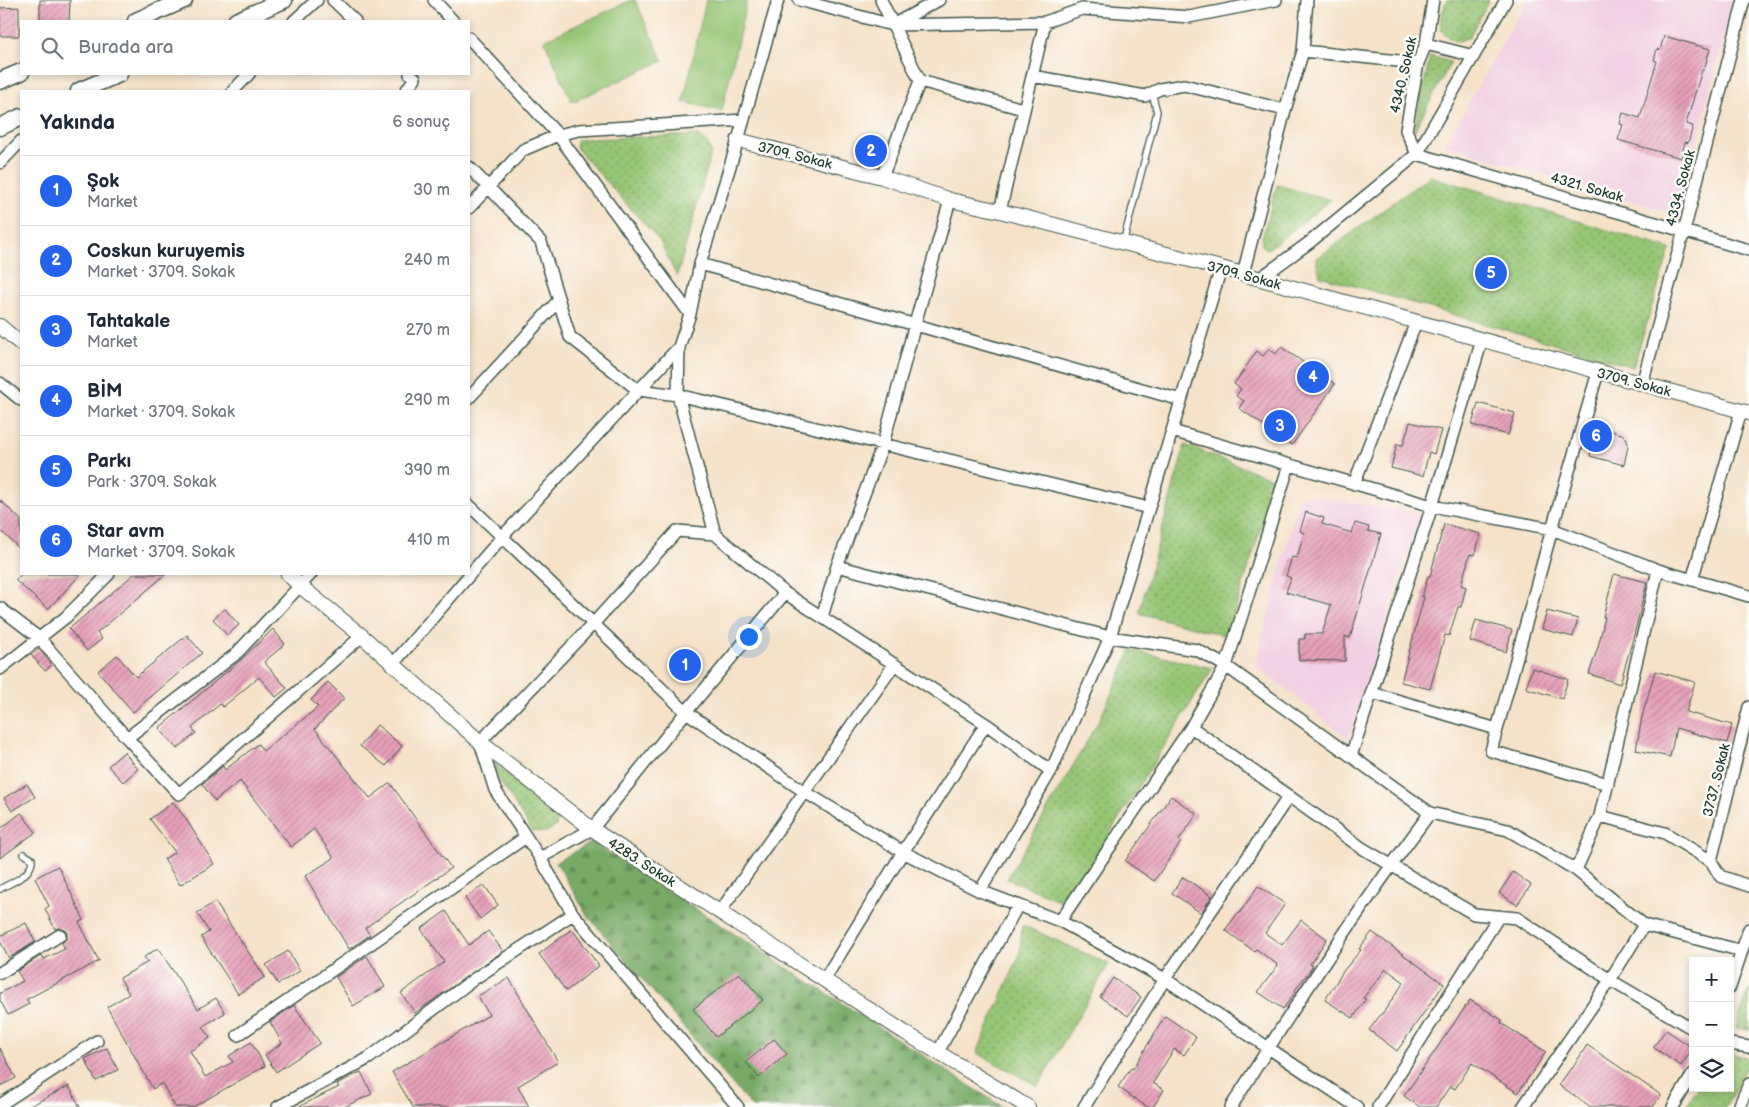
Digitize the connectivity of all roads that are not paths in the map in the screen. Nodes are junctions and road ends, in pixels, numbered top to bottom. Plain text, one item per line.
1 (184, 0) edge
2 (284, 0) edge
3 (316, 0) edge
4 (333, 0) edge
5 (434, 0) edge
6 (778, 0) edge
7 (799, 0) edge
8 (881, 0) edge
9 (939, 0) edge
10 (1276, 0) edge
11 (1307, 0) edge
12 (1433, 0) edge
13 (1506, 0) edge
14 (1744, 0) edge
15 (1108, 6) edge
16 (1745, 14) edge
17 (138, 20) edge
18 (238, 20) edge
19 (295, 20) edge
20 (354, 20) edge
21 (452, 20) edge
22 (1045, 22) junction
23 (892, 25) junction
24 (470, 39) edge
25 (1426, 44) junction
26 (1304, 52) junction
27 (1474, 56) junction
28 (1418, 63) junction
29 (20, 72) edge
30 (117, 75) edge
31 (248, 75) edge
32 (411, 75) edge
33 (1032, 76) junction
34 (0, 81) edge
35 (920, 81) junction
36 (81, 90) edge
37 (235, 90) edge
38 (407, 90) edge
39 (1152, 93) junction
40 (1023, 109) junction
41 (1285, 110) junction
42 (20, 117) edge
43 (744, 120) junction
44 (0, 127) edge
45 (558, 135) junction
46 (738, 140) junction
47 (20, 141) edge
48 (1417, 154) junction
49 (0, 163) edge
50 (470, 168) edge
51 (882, 177) junction
52 (488, 186) junction
53 (950, 200) junction
54 (470, 207) edge
55 (1000, 210) junction
56 (1684, 231) junction
57 (1123, 243) junction
58 (1749, 250) edge
59 (700, 264) junction
60 (1221, 268) junction
61 (1243, 274) junction
62 (1259, 279) junction
63 (559, 300) junction
64 (690, 314) junction
65 (1416, 322) junction
66 (914, 324) junction
67 (0, 326) edge
68 (20, 340) edge
69 (1482, 340) junction
70 (679, 347) junction
71 (1598, 372) junction
72 (0, 383) edge
73 (1642, 384) junction
74 (638, 390) junction
75 (678, 395) junction
76 (470, 397) edge
77 (20, 399) edge
78 (1181, 400) junction
79 (1745, 412) edge
80 (1172, 432) junction
81 (883, 444) junction
82 (1289, 465) junction
83 (1354, 484) junction
84 (470, 506) edge
85 (1432, 506) junction
86 (1149, 508) junction
87 (1552, 529) junction
88 (715, 534) junction
89 (502, 536) junction
90 (837, 566) junction
91 (1658, 570) junction
92 (470, 574) edge
93 (108, 575) edge
94 (289, 575) edge
95 (310, 575) edge
96 (469, 575) edge
97 (1692, 580) junction
98 (300, 586) junction
99 (785, 593) junction
100 (1749, 596) edge
101 (0, 608) edge
102 (822, 617) junction
103 (593, 624) junction
104 (362, 636) junction
105 (1110, 637) junction
106 (39, 638) junction
107 (393, 664) junction
108 (894, 665) junction
109 (1226, 666) junction
110 (0, 669) edge
111 (1372, 693) junction
112 (1749, 706) edge
113 (686, 712) junction
114 (986, 724) junction
115 (1191, 727) junction
116 (1497, 729) junction
117 (127, 738) junction
118 (480, 742) junction
119 (1351, 756) junction
120 (1051, 771) junction
121 (1608, 784) junction
122 (805, 792) junction
123 (1289, 796) junction
124 (1430, 812) junction
125 (1600, 816) junction
126 (592, 830) junction
127 (526, 837) junction
128 (903, 852) junction
129 (24, 854) dead end
130 (540, 858) junction
131 (1711, 861) junction
132 (1390, 865) junction
133 (1576, 870) junction
134 (1749, 886) edge
135 (0, 889) edge
136 (980, 891) junction
137 (1018, 905) junction
138 (720, 913) junction
139 (573, 914) junction
140 (1499, 916) junction
141 (1060, 921) junction
142 (1644, 925) junction
143 (1749, 929) edge
144 (60, 935) dead end
145 (1742, 951) junction
146 (0, 973) edge
147 (1734, 976) edge
148 (1165, 978) junction
149 (824, 980) junction
150 (1610, 980) junction
151 (1689, 1027) edge
152 (238, 1036) dead end
153 (97, 1041) dead end
154 (1734, 1045) edge
155 (1749, 1047) edge
156 (1268, 1048) junction
157 (938, 1052) junction
158 (1689, 1081) edge
159 (1749, 1084) edge
160 (0, 1104) edge
161 (278, 1107) edge
162 (738, 1107) edge
163 (1028, 1107) edge
164 (1084, 1107) edge
165 (1231, 1107) edge
166 (1357, 1107) edge
167 (1378, 1107) edge
168 (1523, 1107) edge
169 (1673, 1107) edge
170 (1739, 1107) edge

1 - 17 main road
2 - 18 main road
3 - 19 street
4 - 20 street
5 - 21 street
6 - 43 street
7 - 23 street
8 - 23 street
9 - 23 street
10 - 15 street
11 - 26 street
12 - 25 street, 4340. Sokak
13 - 27 street
14 - 16 street, 4334. Sokak
15 - 22 street
16 - 56 street, 4334. Sokak
22 - 23 street
22 - 33 street
23 - 35 street
24 - 45 street
25 - 27 street
25 - 28 street, 4340. Sokak
26 - 28 street
26 - 41 street
27 - 48 street
28 - 48 street, 4340. Sokak
29 - 34 main road
30 - 36 main road
31 - 37 street
32 - 38 street
33 - 39 street
33 - 40 street
35 - 40 street
35 - 51 street
39 - 41 street
39 - 57 lane
40 - 55 street
41 - 61 street
42 - 44 main road
43 - 45 street
43 - 46 street
45 - 52 street
45 - 64 street
46 - 51 street, 3709. Sokak
46 - 59 street
47 - 49 street
48 - 56 street, 4321. Sokak
48 - 62 street
50 - 52 street
51 - 53 street, 3709. Sokak
52 - 54 street
52 - 63 street
53 - 55 street, 3709. Sokak
53 - 66 street
55 - 57 street, 3709. Sokak
56 - 58 street, 4321. Sokak
56 - 73 street, 4334. Sokak
57 - 60 street, 3709. Sokak
59 - 64 street
59 - 66 street
60 - 61 street, 3709. Sokak
60 - 78 street
61 - 62 street, 3709. Sokak
62 - 65 street, 3709. Sokak
63 - 74 street
63 - 76 street
64 - 70 street
65 - 69 street, 3709. Sokak
65 - 83 street
66 - 78 street
66 - 81 street
67 - 68 street
69 - 71 street, 3709. Sokak
69 - 85 street
70 - 74 street
70 - 75 street
71 - 73 street, 3709. Sokak
71 - 87 street
72 - 77 street
73 - 79 street, 3709. Sokak
74 - 75 street
74 - 89 street
75 - 81 street
75 - 88 street
78 - 80 street
79 - 97 street
80 - 82 street
80 - 86 street
81 - 86 street
81 - 90 street
82 - 83 street
82 - 109 street
83 - 85 street
84 - 89 street
85 - 87 street
85 - 111 street
86 - 105 street
87 - 91 street
87 - 116 street
88 - 99 street
88 - 103 street
89 - 92 street
89 - 103 street
90 - 102 street
90 - 105 street
91 - 97 street
91 - 121 street
93 - 106 street
94 - 98 street, 4283. Sokak
95 - 98 street
96 - 107 street
97 - 100 street
98 - 104 street, 4283. Sokak
98 - 117 street
99 - 102 street
99 - 113 street
101 - 106 street
102 - 108 street
103 - 113 street
103 - 118 street
104 - 107 street, 4283. Sokak
104 - 117 street
105 - 109 street
105 - 120 street
106 - 110 street
106 - 117 street
107 - 118 street, 4283. Sokak
108 - 114 street
108 - 122 street
109 - 115 street
109 - 119 street
111 - 116 street
111 - 119 street
112 - 131 street, 3737. Sokak
113 - 122 street
113 - 126 street
114 - 120 street
114 - 128 street
115 - 123 street
115 - 141 street
116 - 121 street
118 - 126 street, 4283. Sokak
118 - 127 street
119 - 124 street
120 - 136 street
121 - 125 street
122 - 128 street
122 - 138 street
123 - 132 street
123 - 148 street
124 - 132 street
124 - 133 street
125 - 131 street
125 - 133 street
126 - 130 street
126 - 138 street, 4283. Sokak
127 - 130 street
127 - 152 street
128 - 136 street
128 - 149 street
129 - 135 lane
130 - 139 street
131 - 134 street
132 - 140 street
132 - 156 street
133 - 142 street
136 - 137 street
137 - 141 street
137 - 157 street
138 - 149 street, 4283. Sokak
139 - 161 street
139 - 162 street
140 - 150 street
140 - 167 street
141 - 148 street
142 - 145 street
142 - 150 street
143 - 145 street
144 - 146 street
145 - 147 street
148 - 156 street
148 - 164 street
149 - 157 street, 4283. Sokak
150 - 151 street
150 - 168 street
153 - 160 street
154 - 155 street
156 - 165 street
156 - 166 street
157 - 163 street, 4283. Sokak
158 - 169 street
159 - 170 street

